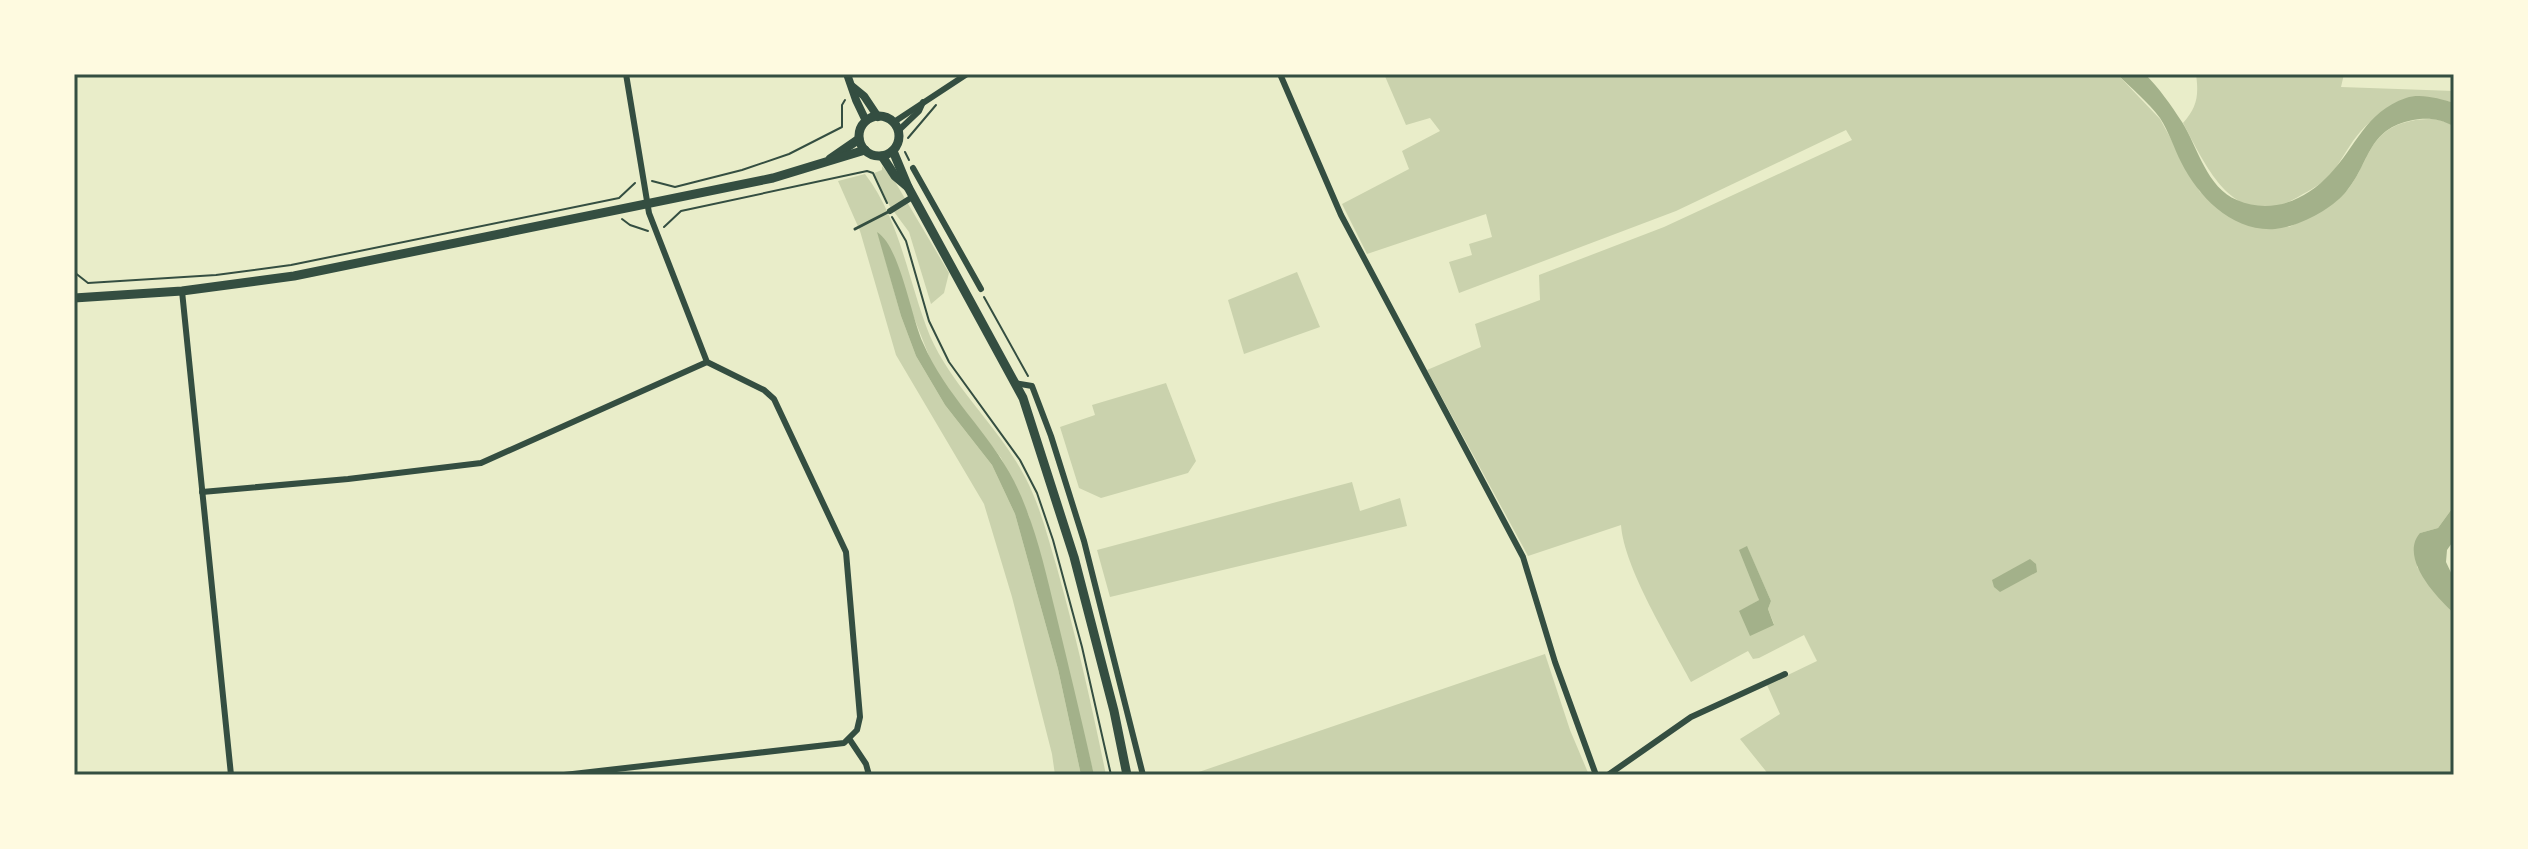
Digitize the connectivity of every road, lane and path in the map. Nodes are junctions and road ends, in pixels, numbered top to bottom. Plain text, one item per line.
1 (626, 74) edge
2 (847, 74) edge
3 (967, 74) edge
4 (1280, 74) edge
5 (853, 86) junction
6 (940, 100) dead end
7 (878, 117) junction
8 (866, 121) junction
9 (896, 127) junction
10 (908, 138) dead end
11 (859, 139) junction
12 (865, 150) junction
13 (893, 151) junction
14 (905, 152) dead end
15 (882, 156) junction
16 (827, 162) junction
17 (913, 168) joint
18 (643, 180) junction
19 (911, 192) junction
20 (647, 205) junction
21 (621, 210) junction
22 (890, 211) junction
23 (939, 216) junction
24 (928, 222) junction
25 (855, 229) dead end
26 (656, 233) junction
27 (74, 272) edge
28 (981, 289) joint
29 (182, 291) junction
30 (74, 298) edge
31 (707, 362) junction
32 (1015, 383) junction
33 (1032, 386) junction
34 (202, 492) junction
35 (1785, 674) dead end
36 (850, 740) junction
37 (638, 766) junction
38 (231, 775) edge
39 (564, 775) edge
40 (639, 775) edge
41 (869, 775) edge
42 (1111, 775) edge
43 (1127, 775) edge
44 (1143, 775) edge
45 (1596, 775) edge
46 (1608, 775) edge

1 - 18 street
2 - 5 street
3 - 9 street
4 - 45 street
5 - 7 street
5 - 8 street
5 - 18 path
6 - 10 path
7 - 8 main road
7 - 9 main road
8 - 11 main road
9 - 13 main road
11 - 12 main road
11 - 16 main road
12 - 15 main road
12 - 16 main road
13 - 15 main road
13 - 19 main road
14 - 17 path
15 - 19 main road
16 - 20 main road
17 - 23 street
18 - 20 street
18 - 27 path
19 - 22 street
19 - 24 main road
20 - 21 main road
20 - 26 street
21 - 26 path
21 - 29 main road
22 - 25 lane
22 - 26 path
22 - 42 path
23 - 24 street
23 - 28 street
24 - 32 main road
26 - 31 street
28 - 33 path
29 - 30 main road
29 - 34 street
31 - 34 street
31 - 36 street
32 - 33 street
32 - 43 main road
33 - 44 street
34 - 38 street
35 - 46 street
36 - 37 street
36 - 41 street
37 - 39 street
37 - 40 street

